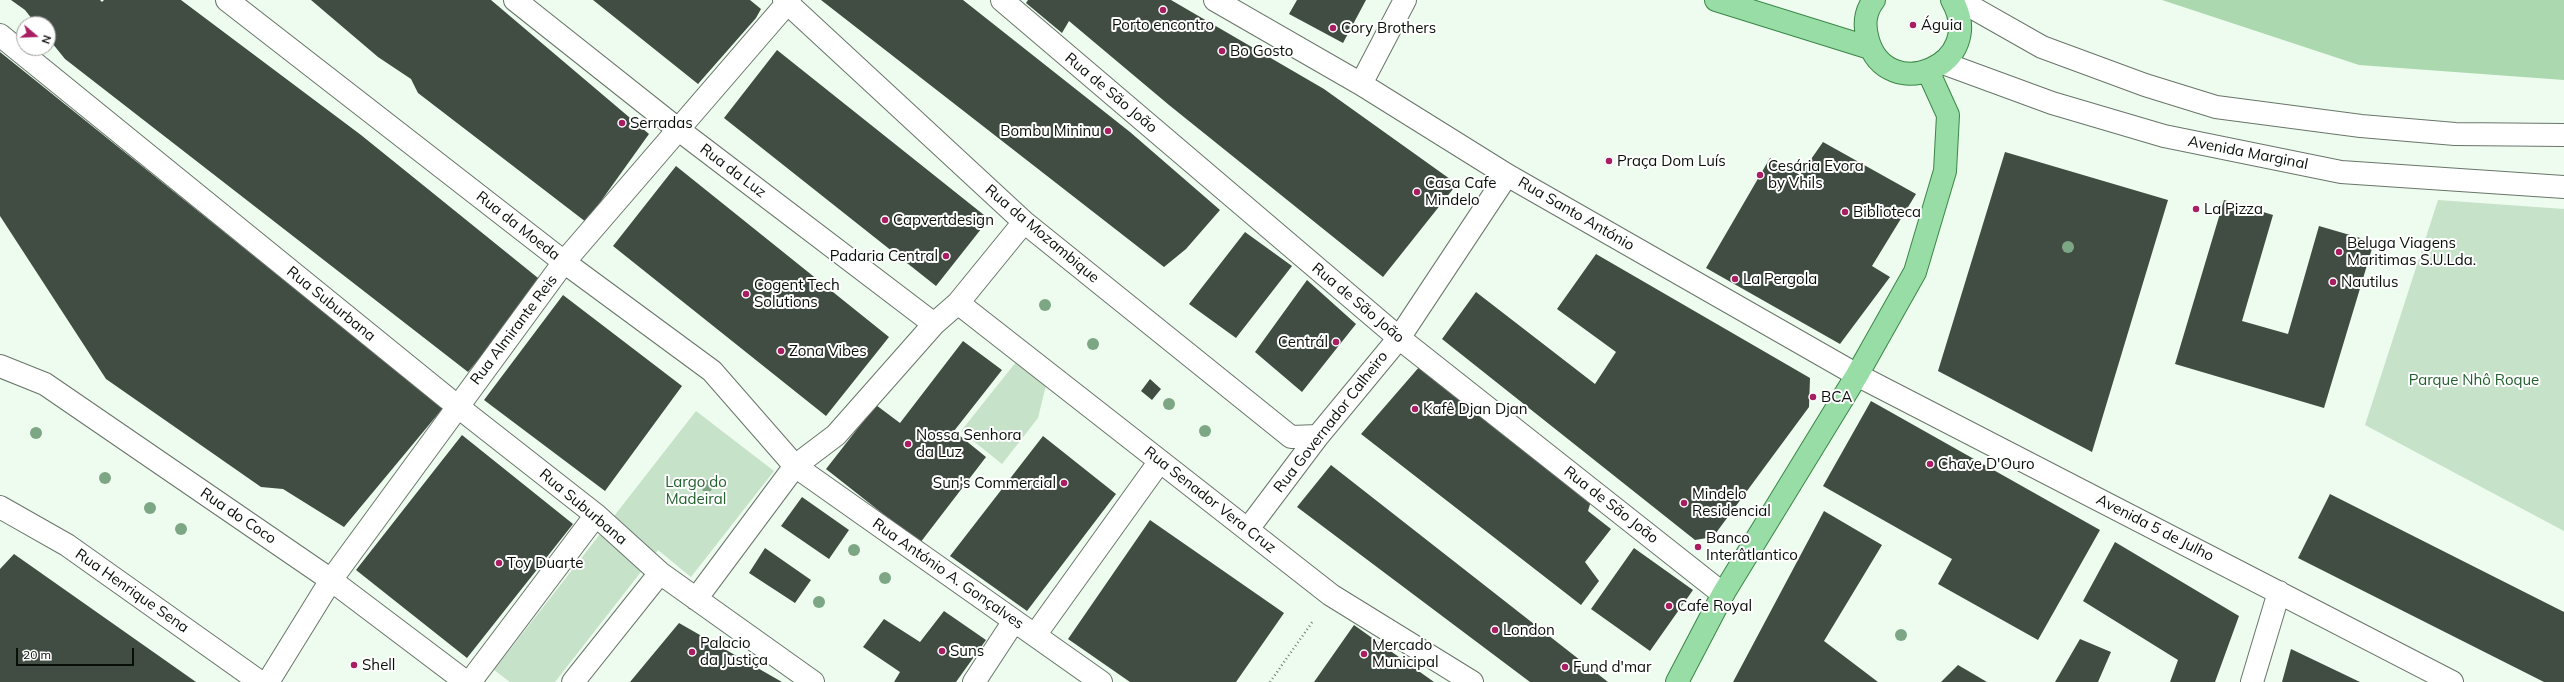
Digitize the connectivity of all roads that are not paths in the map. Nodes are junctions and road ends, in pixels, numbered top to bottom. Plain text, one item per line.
1 (227, 0) edge
2 (516, 0) edge
3 (1002, 0) edge
4 (1215, 0) edge
5 (1405, 0) edge
6 (1716, 0) edge
7 (1874, 0) edge
8 (1952, 0) edge
9 (1959, 0) edge
10 (787, 1) edge
11 (0, 35) edge
12 (1870, 48) junction
13 (1935, 67) junction
14 (1361, 84) junction
15 (679, 130) junction
16 (2564, 135) edge
17 (1507, 175) junction
18 (2564, 187) edge
19 (1024, 222) junction
20 (564, 262) junction
21 (958, 303) junction
22 (934, 324) junction
23 (1399, 338) junction
24 (0, 366) edge
25 (1857, 375) junction
26 (457, 406) junction
27 (1318, 436) junction
28 (1160, 461) junction
29 (795, 466) junction
30 (0, 507) edge
31 (596, 515) junction
32 (1248, 529) junction
33 (660, 573) junction
34 (331, 580) junction
35 (2279, 592) junction
36 (1723, 594) junction
37 (696, 599) junction
38 (1014, 621) junction
39 (1035, 635) junction
40 (260, 682) edge
41 (268, 682) edge
42 (466, 682) edge
43 (470, 682) edge
44 (573, 682) edge
45 (814, 682) edge
46 (974, 682) edge
47 (1101, 682) edge
48 (1472, 682) edge
49 (1677, 682) edge
50 (2252, 682) edge
51 (2452, 682) edge

1 - 20 street, Rua da Moeda
2 - 15 street, Rua da Luz
3 - 23 street, Rua de São João
4 - 14 street, Rua Santo António
5 - 14 street
6 - 12 main road
7 - 12 main road
8 - 13 main road
9 - 16 street
10 - 15 street, Rua Almirante Reis
10 - 19 street, Rua da Mozambique
11 - 26 street, Rua Suburbana
12 - 13 main road
13 - 18 street, Avenida Marginal
13 - 25 main road
14 - 17 street, Rua Santo António
15 - 20 street, Rua Almirante Reis
15 - 22 street, Rua da Luz
17 - 23 street, Rua Governador Calheiro
17 - 25 street, Rua Santo António
19 - 21 street
19 - 27 street, Rua da Mozambique
20 - 26 street, Rua Almirante Reis
20 - 29 street, Rua da Moeda
21 - 22 street
21 - 28 street, Rua Senador Vera Cruz
22 - 29 street
23 - 27 street, Rua Governador Calheiro
23 - 36 street, Rua de São João
24 - 34 street, Rua do Coco
25 - 35 street, Avenida 5 de Julho
25 - 36 main road
26 - 31 street, Rua Suburbana
26 - 34 street, Rua Almirante Reis
27 - 32 street, Rua Governador Calheiro
28 - 32 street, Rua Senador Vera Cruz
28 - 39 street
29 - 37 street
29 - 38 street, Rua António A. Gonçalves
30 - 40 street, Rua Henrique Sena
31 - 33 street, Rua Suburbana
31 - 43 street
32 - 48 street, Rua Senador Vera Cruz
33 - 37 street, Rua Suburbana
33 - 44 street
34 - 41 street, Rua Almirante Reis
34 - 42 street, Rua do Coco
35 - 50 street
35 - 51 street, Avenida 5 de Julho
36 - 49 main road
37 - 45 street, Rua Suburbana
38 - 39 street, Rua António A. Gonçalves
38 - 46 street
39 - 47 street, Rua António A. Gonçalves

